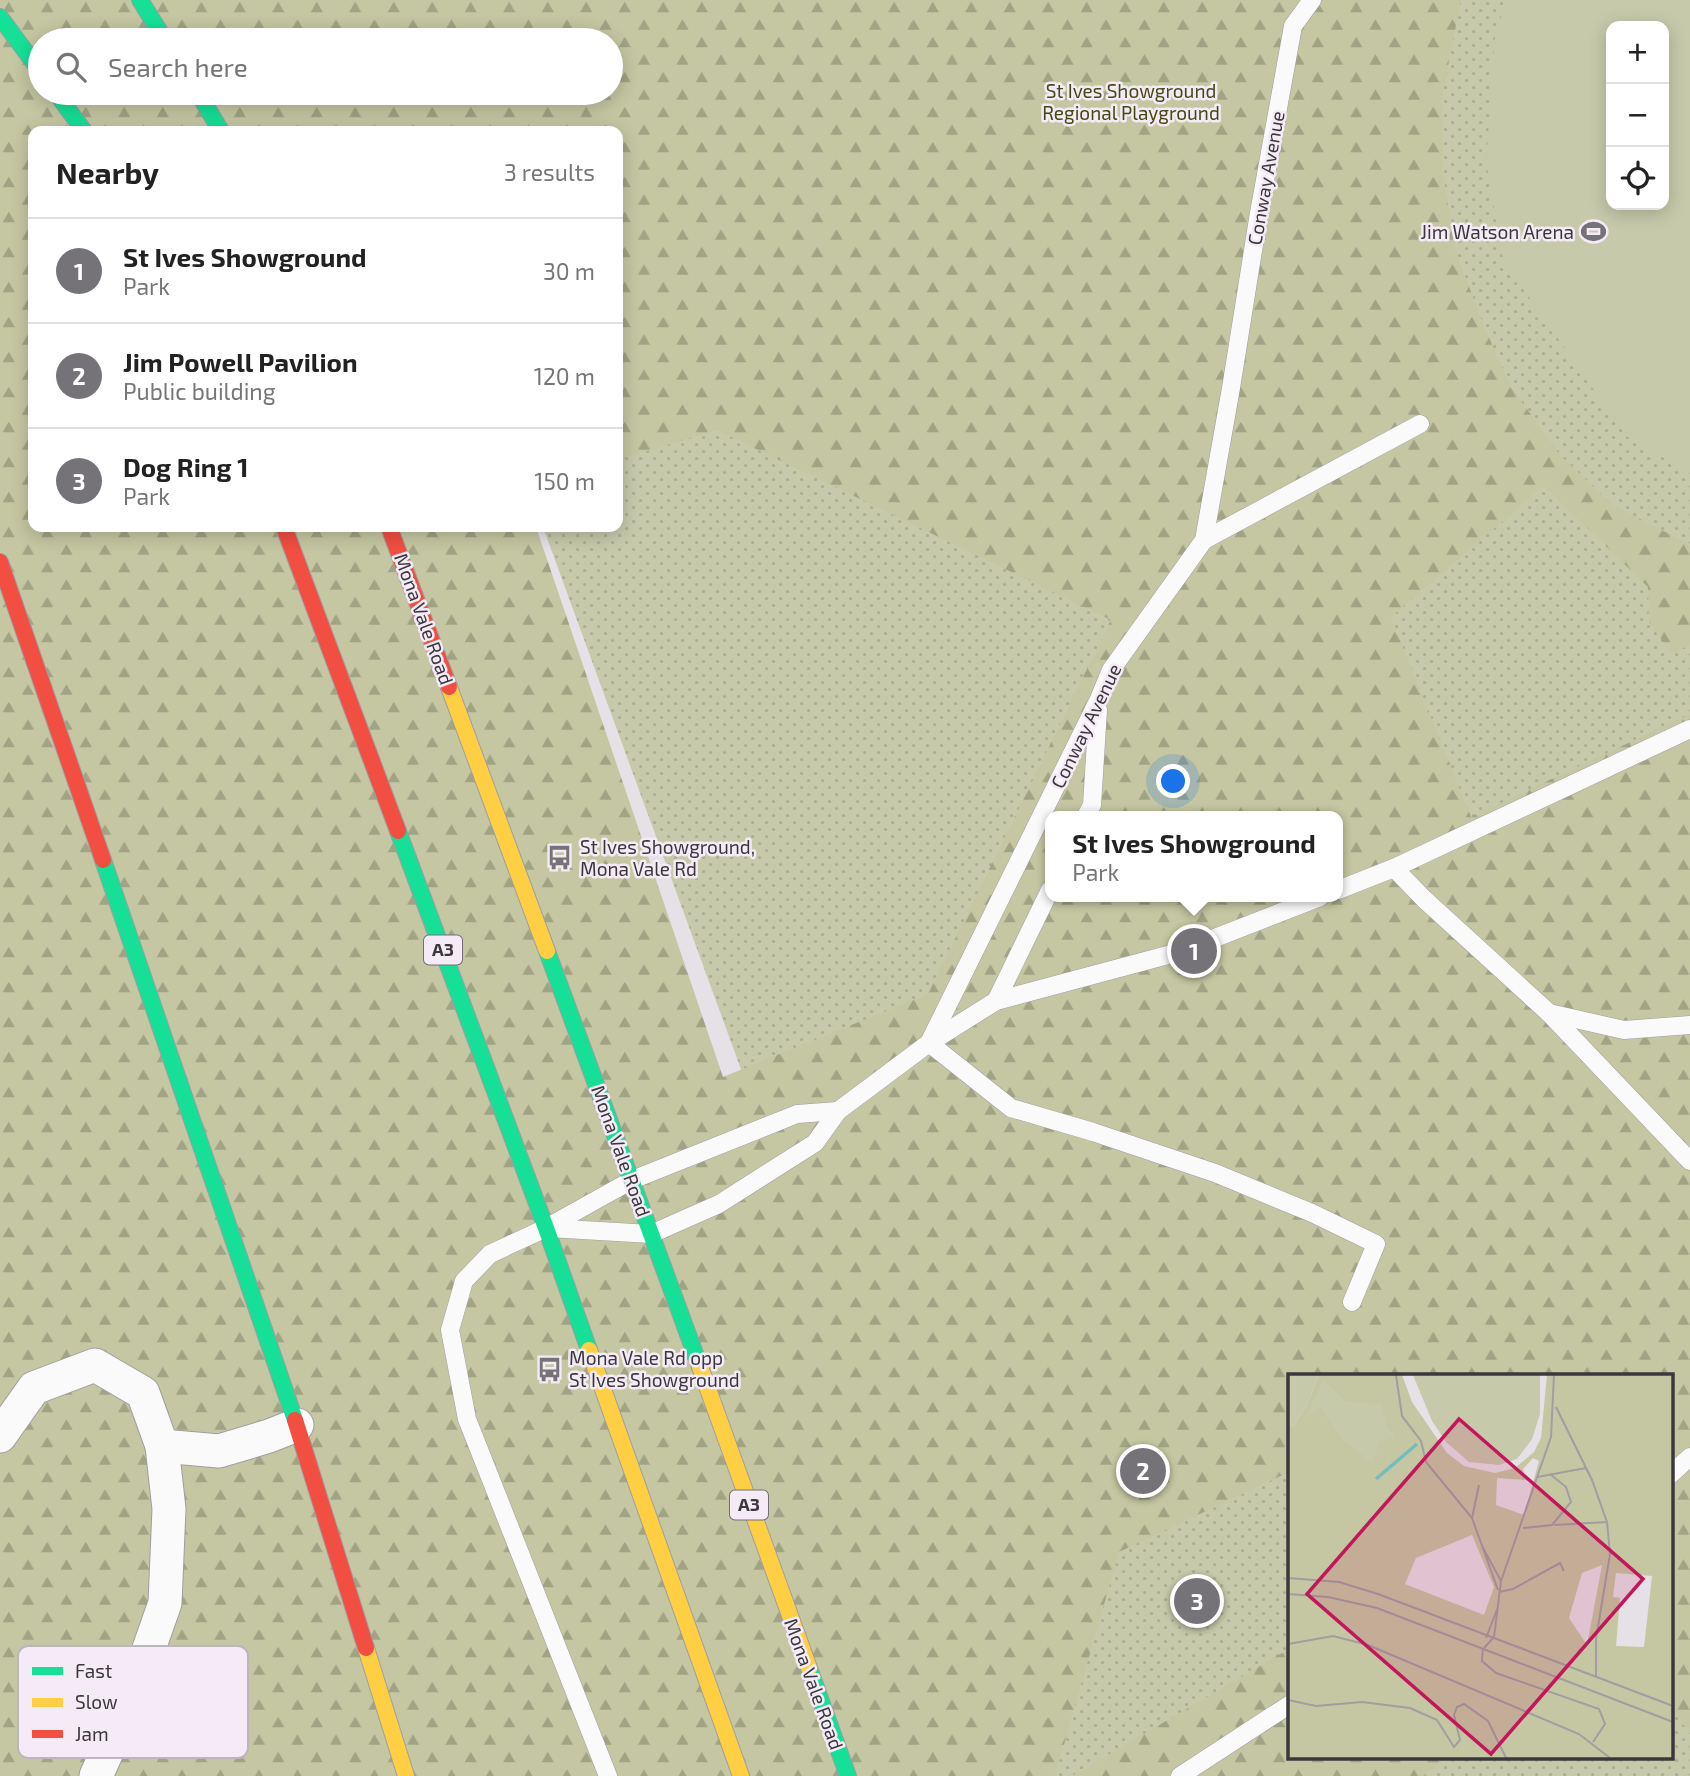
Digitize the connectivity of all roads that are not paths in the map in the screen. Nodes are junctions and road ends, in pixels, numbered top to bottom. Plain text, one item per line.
1 (140, 0) edge
2 (1312, 0) edge
3 (0, 17) edge
4 (158, 28) edge
5 (28, 55) edge
6 (65, 105) edge
7 (205, 105) edge
8 (80, 126) edge
9 (218, 126) edge
10 (1420, 424) dead end
11 (286, 532) edge
12 (391, 532) edge
13 (1204, 540) junction
14 (0, 562) edge
15 (1099, 699) junction
16 (1690, 729) edge
17 (1089, 811) edge
18 (1394, 868) junction
19 (1343, 888) edge
20 (1045, 902) edge
21 (1307, 902) edge
22 (996, 1001) junction
23 (1549, 1013) junction
24 (1690, 1025) edge
25 (929, 1043) junction
26 (838, 1111) junction
27 (1690, 1161) edge
28 (632, 1180) junction
29 (546, 1228) junction
30 (651, 1234) junction
31 (1352, 1302) dead end
32 (297, 1425) junction
33 (0, 1436) edge
34 (162, 1446) junction
35 (1690, 1457) edge
36 (1672, 1473) edge
37 (149, 1646) edge
38 (1288, 1706) edge
39 (104, 1758) edge
40 (96, 1776) edge
41 (406, 1776) edge
42 (608, 1776) edge
43 (741, 1776) edge
44 (848, 1776) edge
45 (1180, 1776) edge

1 - 4 main road
2 - 13 lane, Conway Avenue
3 - 5 main road
6 - 8 main road
7 - 9 main road
10 - 13 lane
11 - 29 main road, A3
12 - 28 main road, Mona Vale Road / A3
13 - 15 lane, Conway Avenue
14 - 32 main road
15 - 17 lane
15 - 25 lane, Conway Avenue
16 - 18 lane
18 - 19 lane
18 - 23 lane
20 - 22 lane
21 - 22 lane
22 - 25 lane
23 - 24 lane
23 - 27 lane
25 - 26 lane
25 - 31 lane
26 - 28 lane
26 - 30 lane
28 - 29 lane
28 - 30 main road, Mona Vale Road / A3
29 - 30 lane
29 - 42 lane
29 - 43 main road, A3
30 - 44 main road, Mona Vale Road / A3
32 - 34 street
32 - 41 main road
33 - 34 street
34 - 37 street
35 - 36 lane
38 - 45 lane
39 - 40 street

